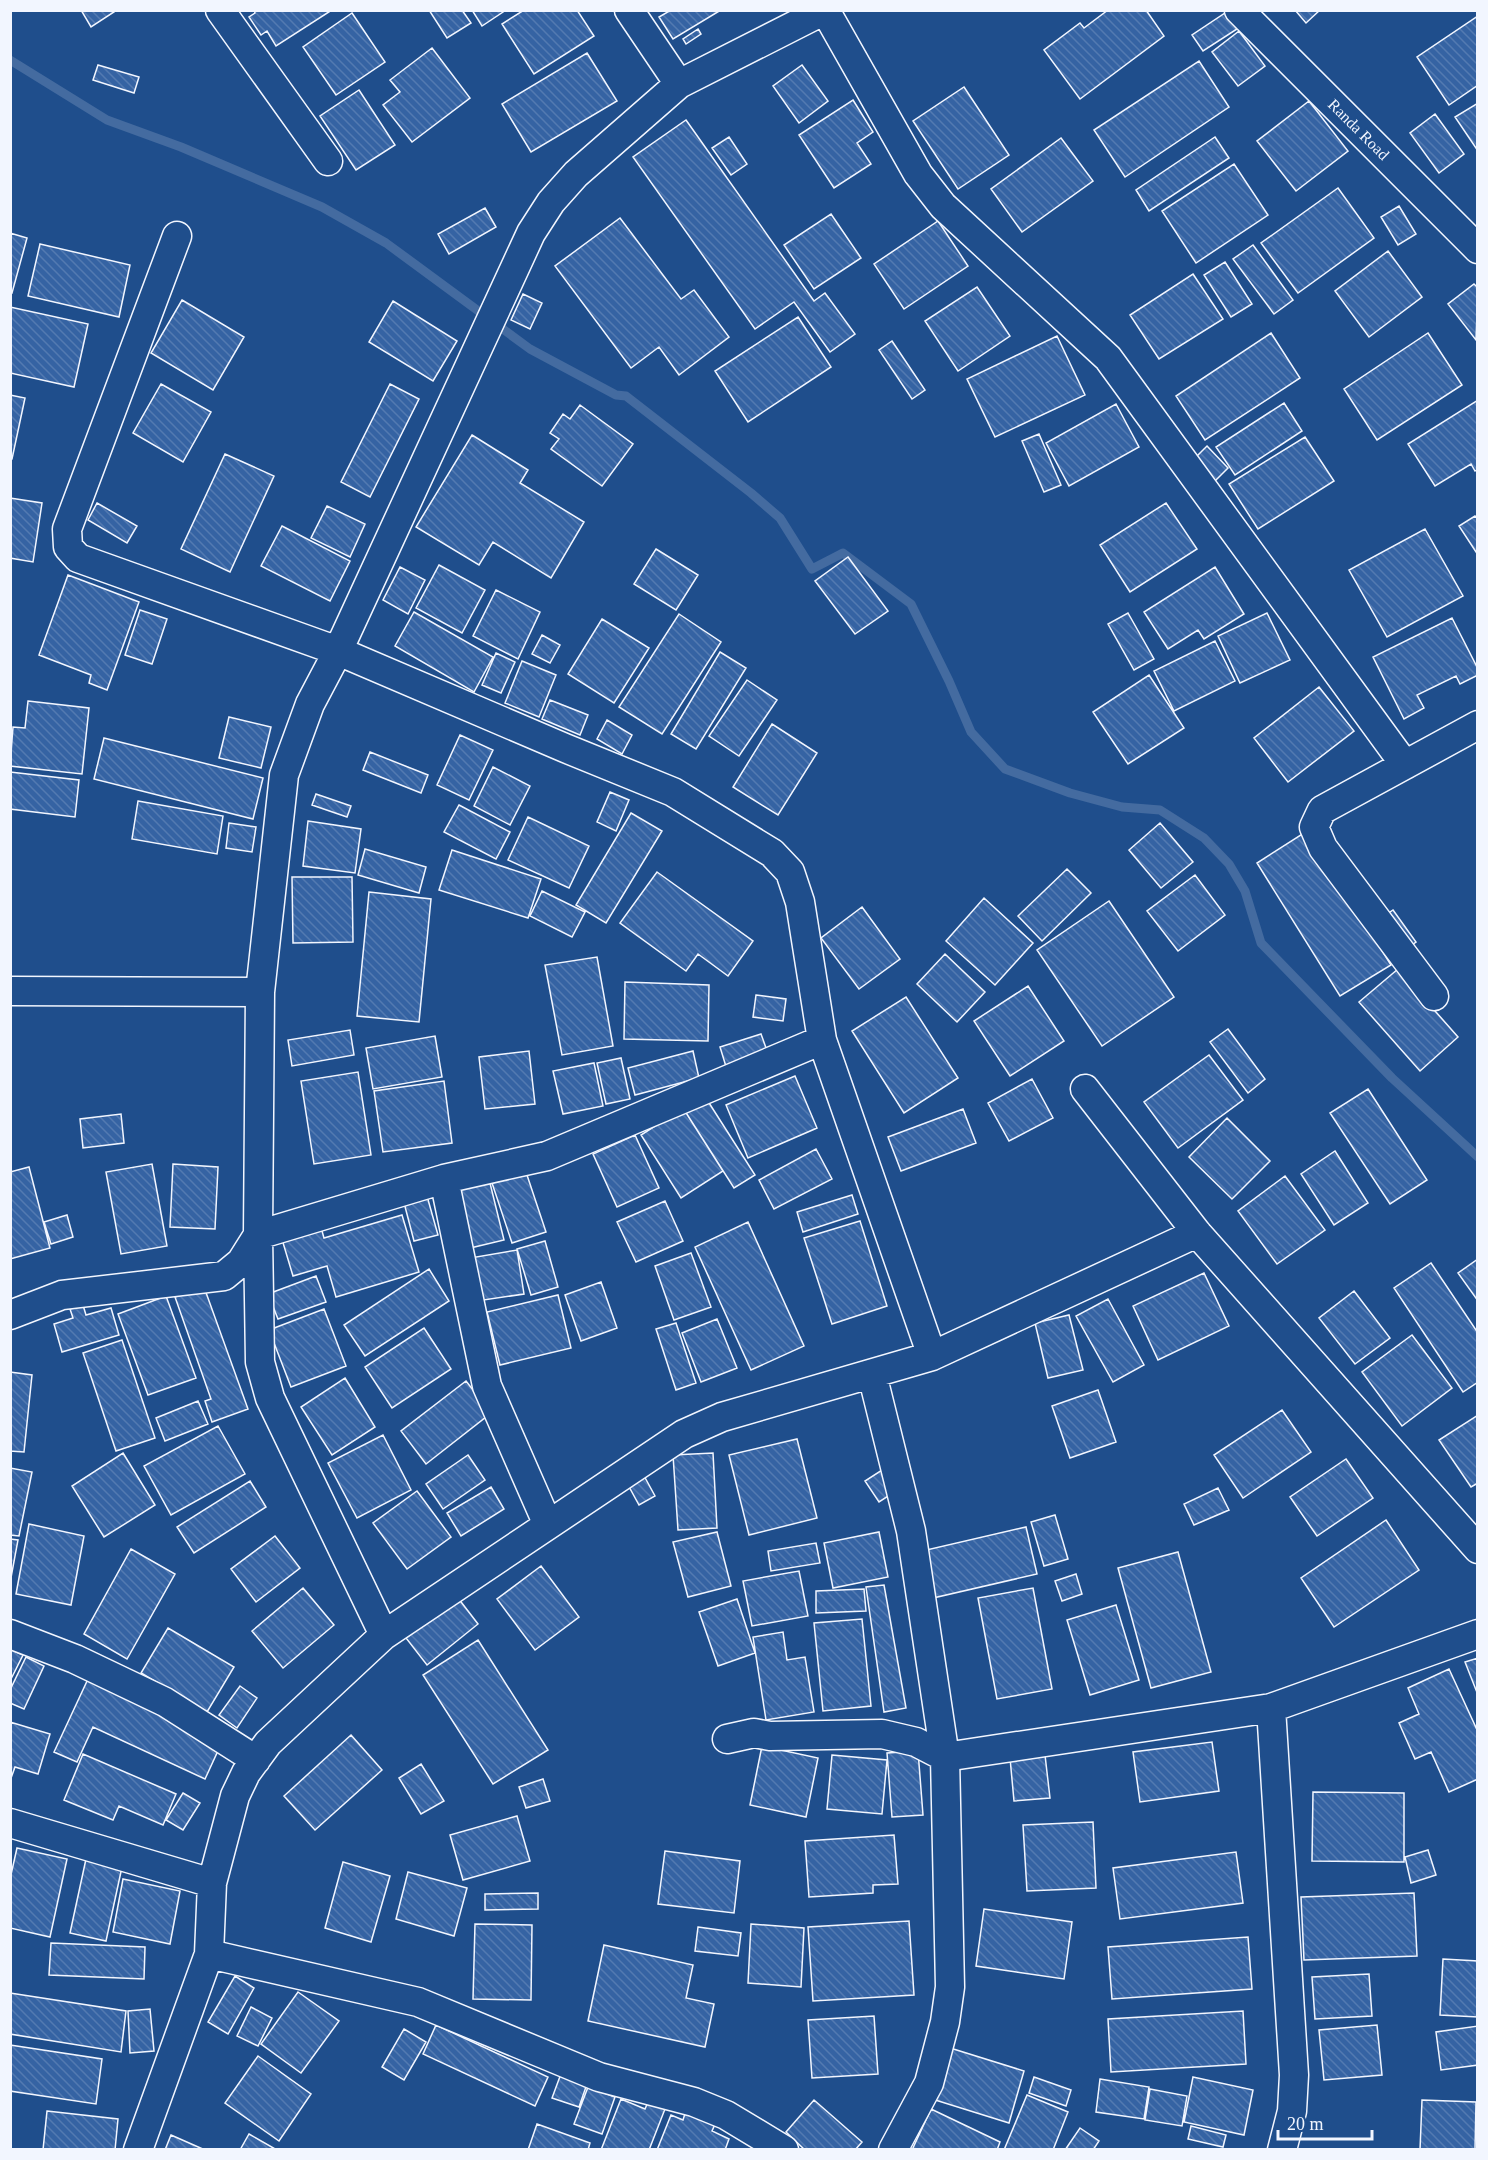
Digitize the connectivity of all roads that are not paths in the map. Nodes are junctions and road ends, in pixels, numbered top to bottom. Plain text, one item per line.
1 (220, 10) edge
2 (629, 10) edge
3 (825, 10) edge
4 (1239, 10) edge
5 (679, 84) junction
6 (328, 161) dead end
7 (177, 236) dead end
8 (1478, 249) edge
9 (338, 651) junction
10 (1478, 725) edge
11 (1406, 765) junction
12 (10, 991) edge
13 (260, 992) junction
14 (1434, 996) dead end
15 (822, 1040) junction
16 (1085, 1089) dead end
17 (444, 1179) junction
18 (1197, 1233) junction
19 (258, 1235) junction
20 (10, 1315) edge
21 (932, 1356) junction
22 (872, 1374) junction
23 (548, 1525) junction
24 (1478, 1550) edge
25 (10, 1634) edge
26 (1478, 1634) edge
27 (384, 1635) junction
28 (1271, 1708) junction
29 (727, 1739) dead end
30 (945, 1757) junction
31 (256, 1760) junction
32 (10, 1823) edge
33 (212, 1883) junction
34 (209, 1954) junction
35 (138, 2150) edge
36 (784, 2150) edge
37 (893, 2150) edge
38 (1282, 2150) edge

1 - 6 street
2 - 5 street
3 - 5 street
3 - 11 street
4 - 8 street, Randa Road
5 - 9 street
7 - 9 street
9 - 13 street
9 - 15 street
10 - 11 street
11 - 14 street
12 - 13 street
13 - 19 street
15 - 17 street
15 - 21 street
16 - 18 street
17 - 19 street
17 - 23 street
18 - 21 street
18 - 24 street
19 - 20 street
19 - 27 street
21 - 22 street
22 - 23 street
22 - 30 street
23 - 27 street
25 - 31 street
26 - 28 street
27 - 31 street
28 - 30 street
28 - 38 street
29 - 30 street
30 - 37 street
31 - 33 street
32 - 33 street
33 - 34 street
34 - 35 street
34 - 36 street

